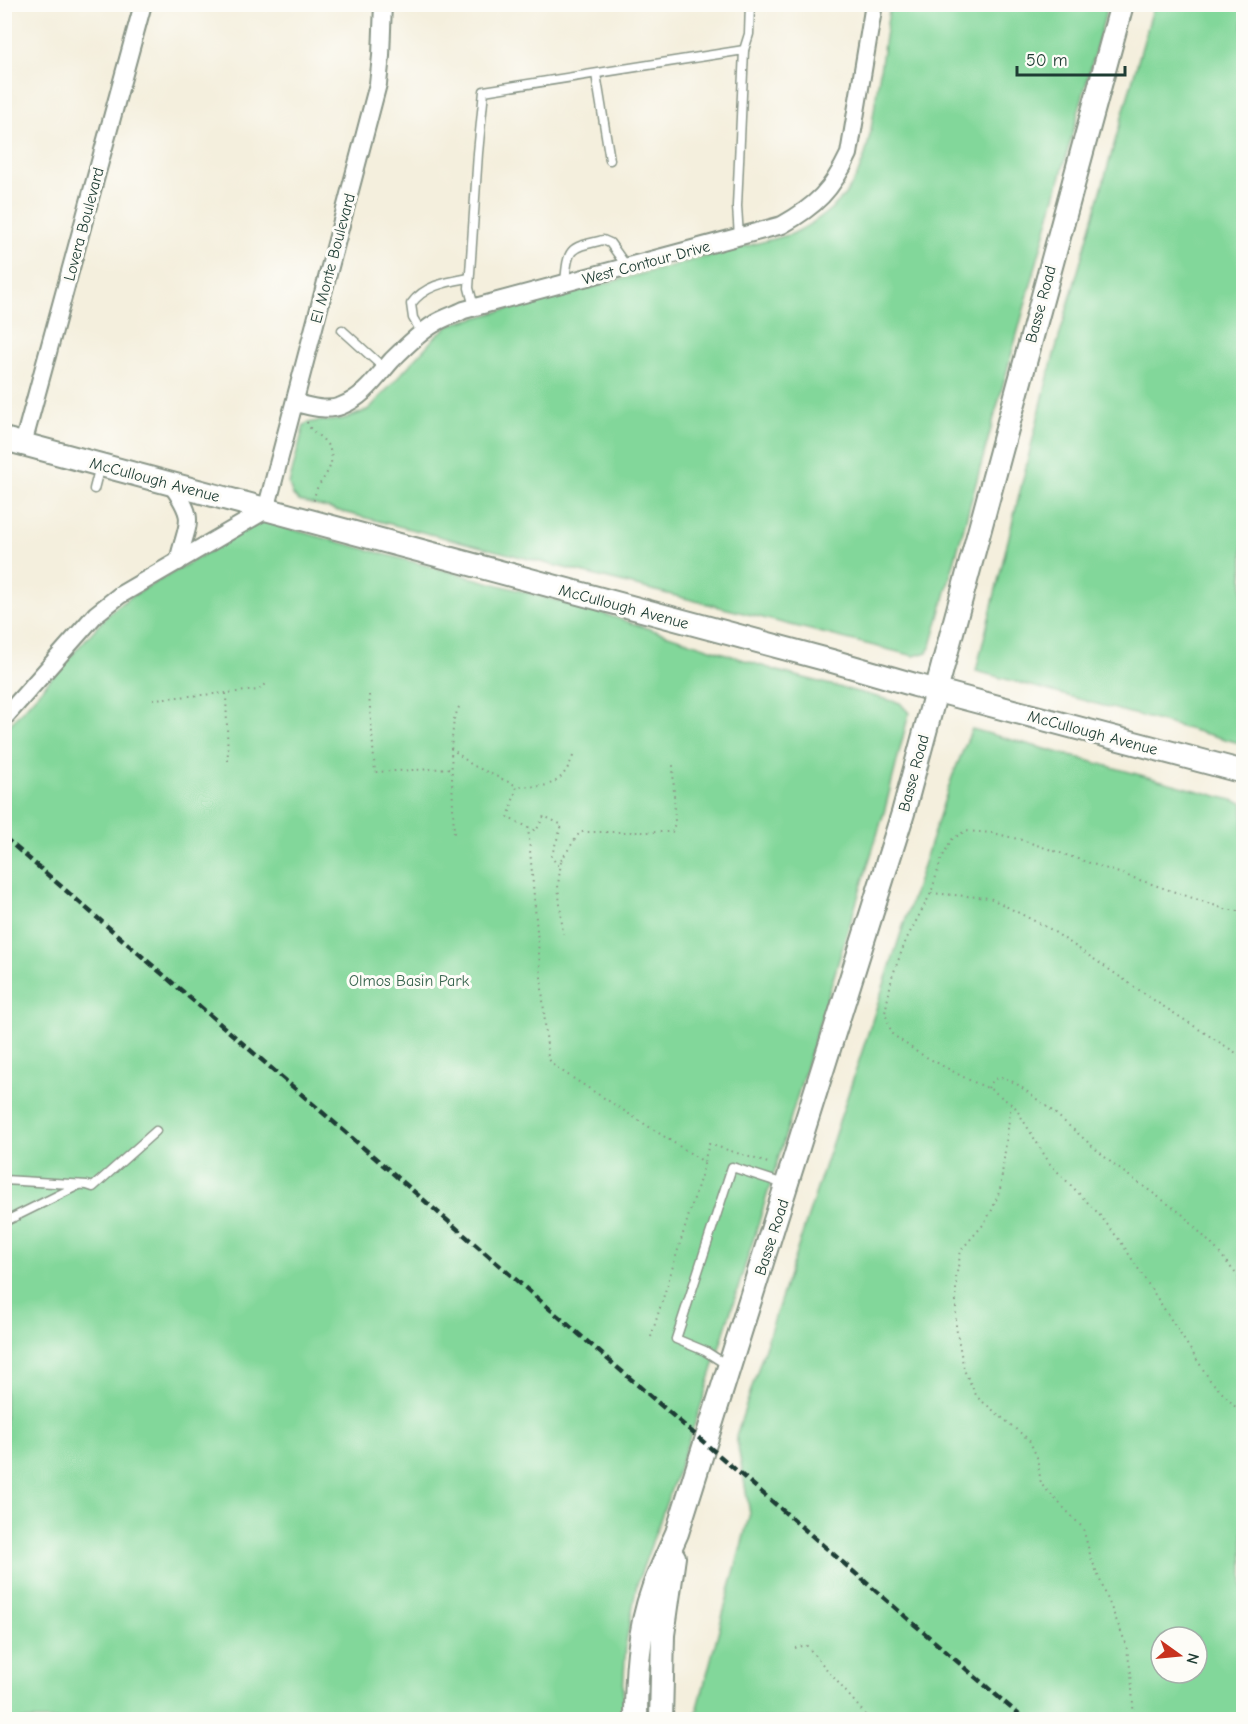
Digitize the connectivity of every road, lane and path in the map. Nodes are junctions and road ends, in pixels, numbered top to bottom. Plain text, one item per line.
1 (143, 4) edge
2 (383, 4) edge
3 (750, 4) edge
4 (874, 4) edge
5 (1122, 4) edge
6 (744, 50) junction
7 (596, 74) junction
8 (610, 160) dead end
9 (739, 237) junction
10 (627, 267) junction
11 (470, 278) junction
12 (565, 283) junction
13 (474, 307) junction
14 (342, 330) dead end
15 (422, 333) junction
16 (385, 369) junction
17 (295, 403) junction
18 (307, 422) dead end
19 (14, 441) edge
20 (101, 465) junction
21 (171, 484) junction
22 (94, 489) dead end
23 (312, 506) dead end
24 (266, 510) junction
25 (178, 562) junction
26 (269, 682) dead end
27 (935, 691) junction
28 (226, 693) junction
29 (369, 695) dead end
30 (153, 699) dead end
31 (459, 707) dead end
32 (4, 718) edge
33 (451, 748) junction
34 (573, 756) dead end
35 (228, 761) dead end
36 (673, 765) dead end
37 (452, 768) junction
38 (1244, 772) edge
39 (517, 786) junction
40 (528, 827) junction
41 (454, 835) dead end
42 (562, 860) junction
43 (931, 893) junction
44 (1244, 912) edge
45 (563, 934) dead end
46 (1244, 1058) edge
47 (988, 1088) junction
48 (1011, 1104) junction
49 (156, 1131) dead end
50 (704, 1162) junction
51 (771, 1164) dead end
52 (4, 1180) edge
53 (80, 1185) junction
54 (787, 1185) junction
55 (4, 1222) edge
56 (1244, 1284) edge
57 (651, 1337) dead end
58 (730, 1366) junction
59 (1244, 1416) edge
60 (677, 1533) junction
61 (795, 1648) dead end
62 (636, 1719) edge
63 (661, 1719) edge
64 (870, 1719) edge
65 (1134, 1719) edge

1 - 19 street, Lovera Boulevard
2 - 17 street, El Monte Boulevard
3 - 6 lane
4 - 9 street, West Contour Drive
5 - 27 main road, Basse Road
6 - 7 lane
6 - 9 lane
7 - 8 lane
7 - 11 lane
9 - 10 street, West Contour Drive
10 - 12 street, West Contour Drive
10 - 12 lane
11 - 13 lane
11 - 15 lane
12 - 13 street, West Contour Drive
13 - 15 street, West Contour Drive
14 - 16 lane
15 - 16 street, West Contour Drive
16 - 17 street, West Contour Drive
17 - 24 street, El Monte Boulevard
18 - 23 path
19 - 20 main road, McCullough Avenue
20 - 21 main road, McCullough Avenue
20 - 22 lane
21 - 24 main road, McCullough Avenue
21 - 25 street
24 - 25 street
24 - 27 main road, McCullough Avenue
25 - 32 street
26 - 28 path
27 - 38 main road, McCullough Avenue
27 - 54 main road, Basse Road
28 - 30 path
28 - 35 path
29 - 37 path
31 - 33 path
33 - 37 path
33 - 39 path
34 - 39 path
36 - 42 path
37 - 41 path
39 - 40 path
40 - 42 path
40 - 50 path
42 - 45 path
43 - 44 path
43 - 46 path
43 - 47 path
47 - 48 path
47 - 56 path
48 - 59 path
48 - 65 path
49 - 53 lane
50 - 51 path
50 - 57 path
52 - 53 lane
53 - 55 lane
54 - 58 main road, Basse Road
54 - 58 lane
58 - 60 main road, Basse Road
60 - 62 main road, Basse Road
60 - 63 main road, Basse Road
61 - 64 path

